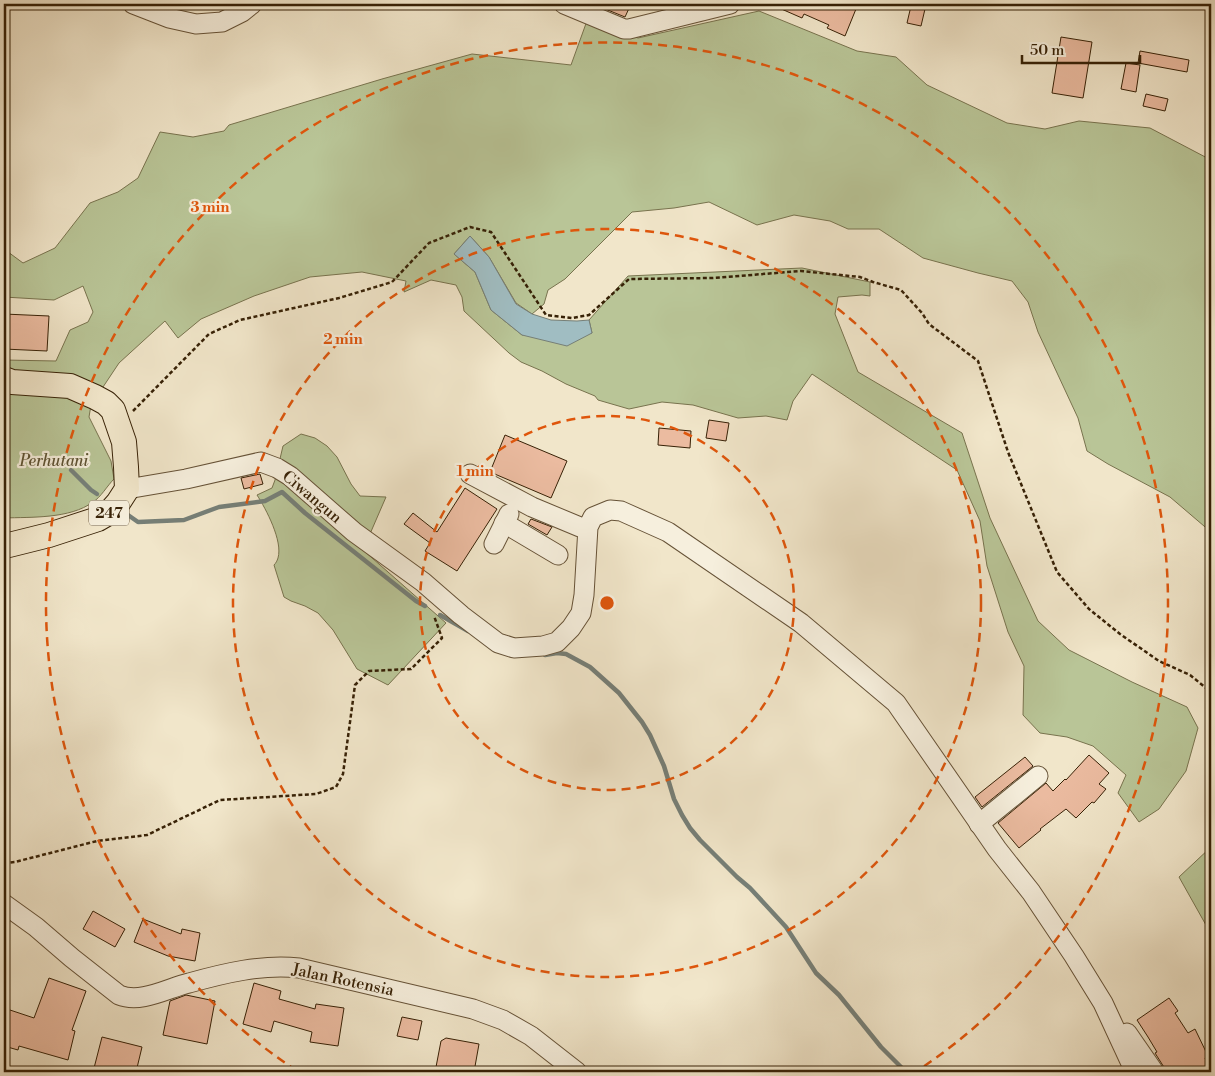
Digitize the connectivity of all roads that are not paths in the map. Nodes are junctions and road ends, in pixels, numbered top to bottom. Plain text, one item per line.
1 (133, 4) edge
2 (252, 4) edge
3 (564, 4) edge
4 (730, 4) edge
5 (4, 380) edge
6 (470, 474) dead end
7 (126, 489) junction
8 (516, 499) junction
9 (504, 523) junction
10 (588, 527) junction
11 (494, 544) dead end
12 (4, 545) edge
13 (558, 555) dead end
14 (1038, 776) dead end
15 (980, 824) junction
16 (4, 904) edge
17 (1103, 1003) junction
18 (577, 1072) edge
19 (1135, 1072) edge
20 (1154, 1072) edge

1 - 2 street
3 - 4 street
5 - 7 main road, 247
6 - 8 street
7 - 10 street, Ciwangun
7 - 12 main road, 247
8 - 9 street
8 - 10 street
9 - 11 street
9 - 13 street
10 - 15 street
14 - 15 street
15 - 17 street
16 - 18 street, Jalan Rotensia
17 - 19 street
17 - 20 street

